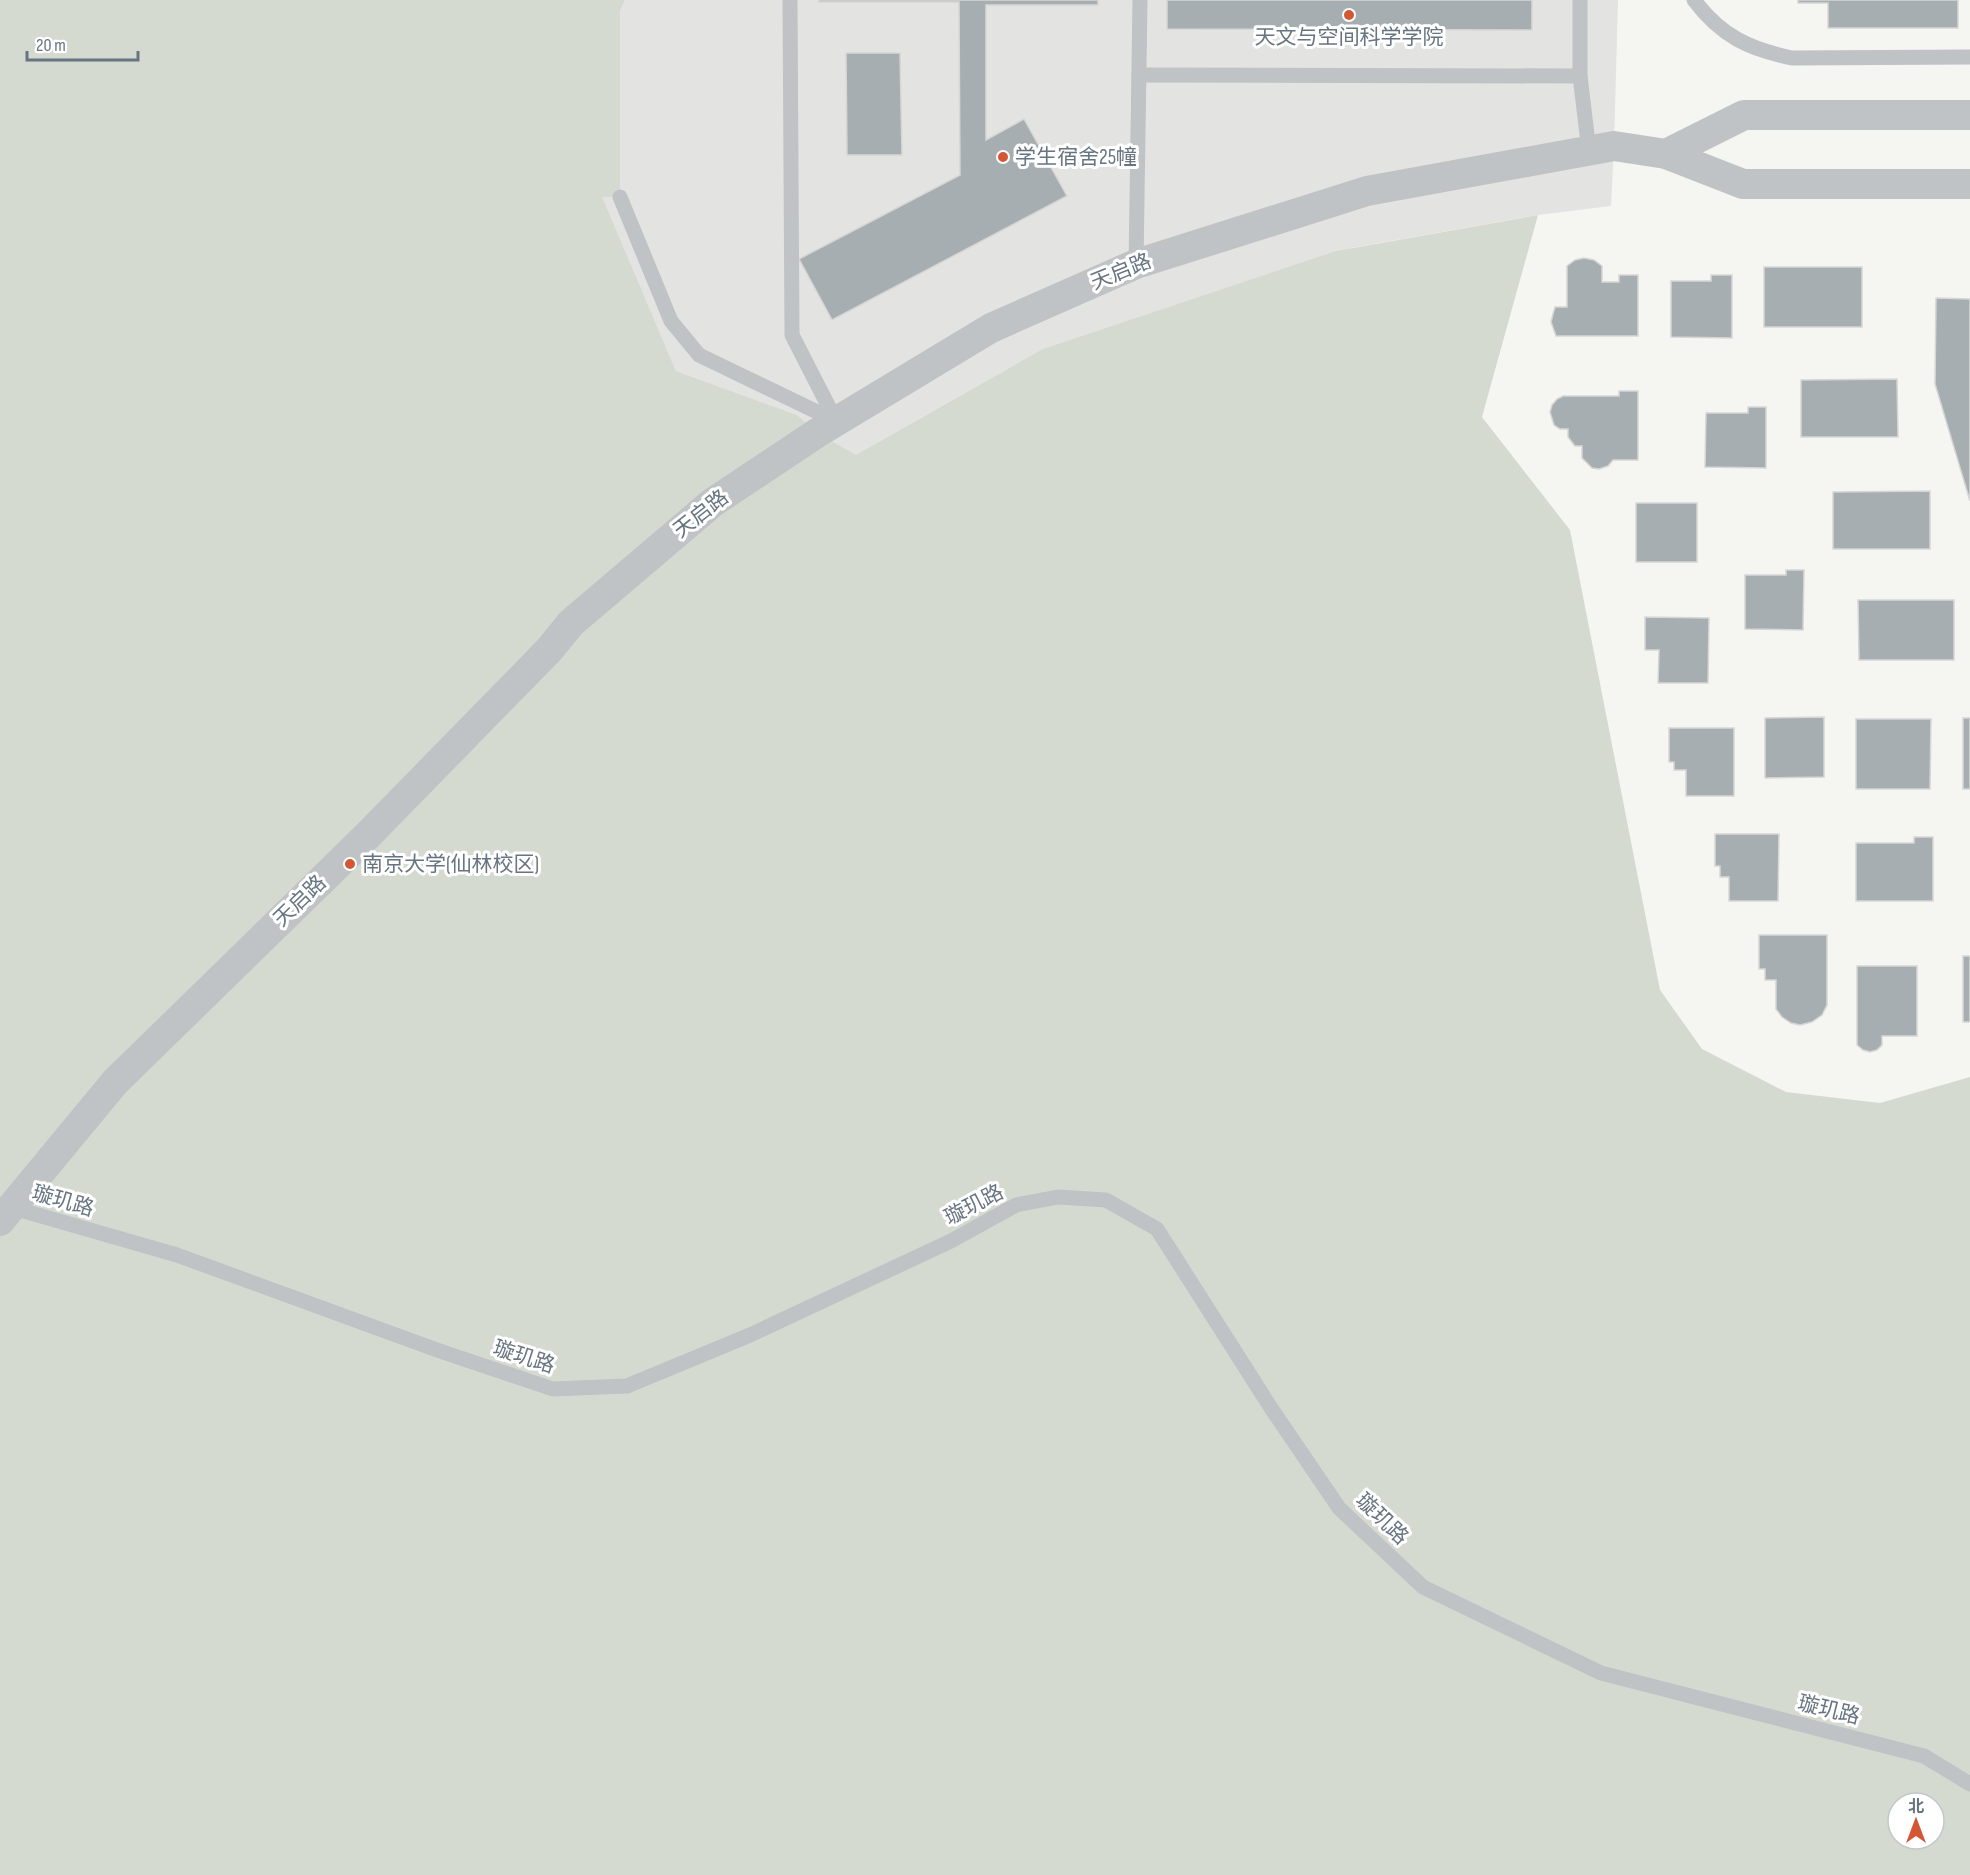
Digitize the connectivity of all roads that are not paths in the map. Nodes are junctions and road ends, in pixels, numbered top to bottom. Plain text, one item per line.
1 (790, 0) edge
2 (1140, 0) edge
3 (1580, 0) edge
4 (1694, 0) edge
5 (1970, 57) edge
6 (1139, 75) junction
7 (1580, 76) junction
8 (1970, 115) edge
9 (1602, 148) junction
10 (1666, 154) junction
11 (1970, 184) edge
12 (620, 197) dead end
13 (1136, 264) junction
14 (836, 421) junction
15 (5, 1214) edge
16 (1970, 1784) edge

1 - 14 lane
2 - 6 lane
3 - 7 lane
4 - 5 lane
6 - 7 lane
6 - 13 lane
7 - 9 lane
8 - 10 street
9 - 10 street, 天启路
9 - 13 street, 天启路
10 - 11 street, 天启路
12 - 14 lane
13 - 14 street, 天启路
14 - 15 street, 天启路
15 - 16 lane, 璇玑路

